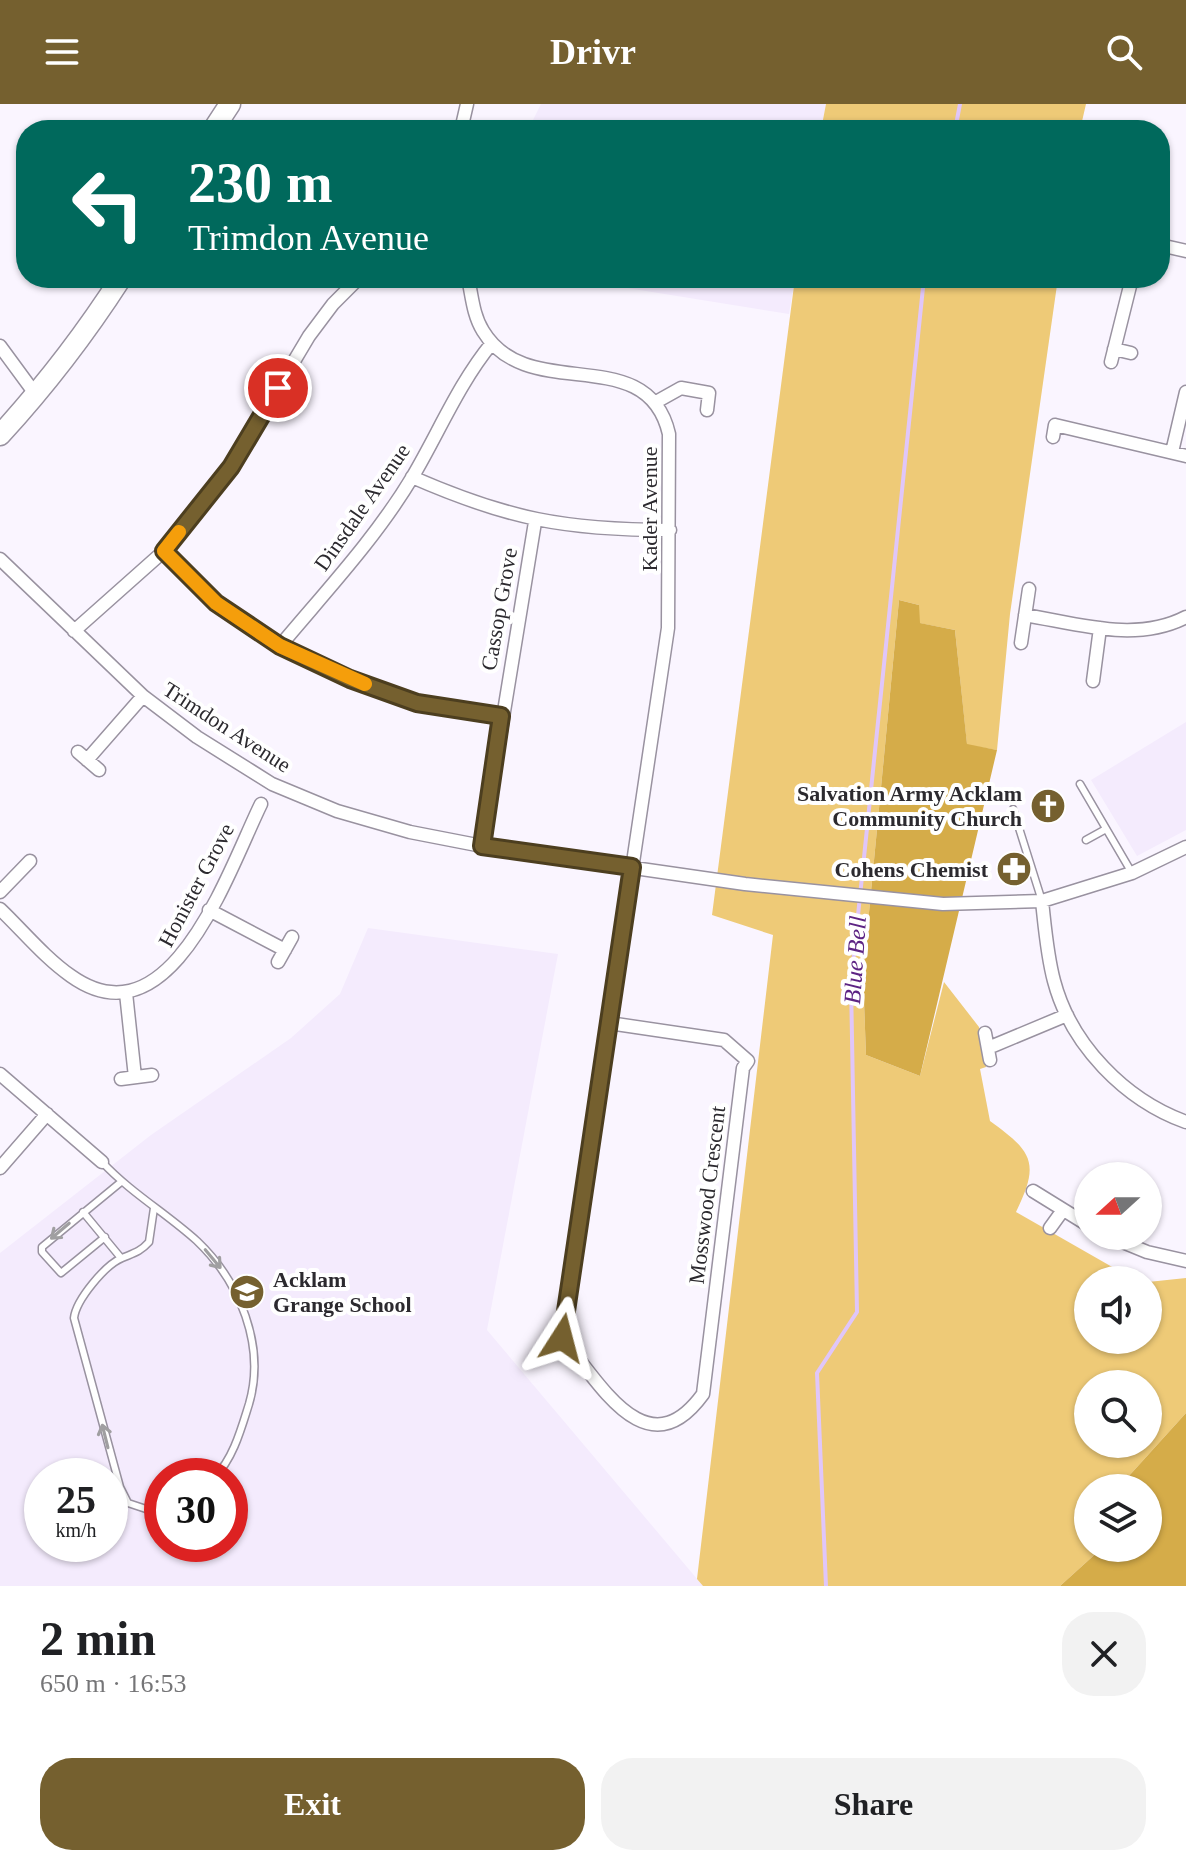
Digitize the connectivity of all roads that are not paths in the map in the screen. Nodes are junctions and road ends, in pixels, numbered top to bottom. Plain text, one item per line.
1 (115, 288) edge
2 (349, 288) edge
3 (470, 288) edge
4 (1130, 288) edge
5 (492, 343) junction
6 (0, 346) edge
7 (1131, 353) dead end
8 (1186, 392) edge
9 (36, 395) junction
10 (656, 402) junction
11 (707, 410) dead end
12 (1055, 425) dead end
13 (0, 435) edge
14 (1172, 452) junction
15 (1186, 456) edge
16 (412, 477) junction
17 (535, 522) junction
18 (670, 530) junction
19 (164, 551) junction
20 (0, 559) edge
21 (1029, 589) dead end
22 (1025, 615) junction
23 (1186, 617) edge
24 (1100, 628) junction
25 (74, 631) junction
26 (1021, 643) dead end
27 (280, 646) junction
28 (1093, 681) dead end
29 (143, 696) junction
30 (501, 716) junction
31 (99, 770) dead end
32 (1080, 784) dead end
33 (261, 804) dead end
34 (1013, 809) dead end
35 (1106, 829) junction
36 (1086, 840) dead end
37 (482, 846) junction
38 (1186, 847) edge
39 (30, 861) dead end
40 (632, 867) junction
41 (1132, 873) junction
42 (0, 892) edge
43 (1042, 901) junction
44 (0, 909) edge
45 (209, 910) junction
46 (292, 937) dead end
47 (126, 993) junction
48 (1067, 1015) junction
49 (609, 1023) junction
50 (985, 1033) dead end
51 (0, 1074) edge
52 (152, 1075) dead end
53 (135, 1077) junction
54 (121, 1079) dead end
55 (47, 1114) junction
56 (1186, 1122) edge
57 (102, 1162) joint
58 (0, 1168) edge
59 (121, 1182) junction
60 (1033, 1191) dead end
61 (154, 1208) junction
62 (1063, 1210) junction
63 (83, 1212) junction
64 (1074, 1217) edge
65 (1050, 1228) dead end
66 (105, 1237) junction
67 (1142, 1250) edge
68 (121, 1258) junction
69 (1186, 1261) edge
70 (629, 1416) joint
71 (224, 1458) edge
72 (144, 1508) edge

1 - 9 main road
2 - 19 street
3 - 5 street
4 - 7 street
5 - 10 street
5 - 16 street, Dinsdale Avenue
6 - 9 street
8 - 14 street
9 - 13 main road
10 - 11 street
10 - 18 street, Kader Avenue
12 - 14 street
14 - 15 street
16 - 17 street
16 - 27 street, Dinsdale Avenue
17 - 18 street
17 - 30 street, Cassop Grove
18 - 40 street, Kader Avenue
19 - 25 street
19 - 27 street
20 - 25 street, Trimdon Avenue
21 - 22 street
22 - 24 street
22 - 26 street
23 - 24 street
24 - 28 street
25 - 29 street, Trimdon Avenue
27 - 30 street
29 - 31 street
29 - 37 street, Trimdon Avenue
30 - 37 street, Cassop Grove
32 - 35 lane
33 - 45 street, Honister Grove
34 - 43 lane
35 - 36 lane
35 - 41 lane
37 - 40 street, Trimdon Avenue
38 - 41 street, Trimdon Avenue
39 - 42 street
40 - 43 street, Trimdon Avenue
40 - 49 street, Kader Avenue
41 - 43 street, Trimdon Avenue
43 - 48 street
44 - 47 street
45 - 46 street
45 - 47 street, Honister Grove
47 - 53 street
48 - 50 street
48 - 56 street
49 - 70 street, Kader Avenue
49 - 70 street, Mosswood Crescent
51 - 55 street
52 - 53 street
53 - 54 street
55 - 57 street
55 - 58 street
57 - 59 lane
59 - 61 lane
59 - 63 lane
60 - 62 street
61 - 68 lane
61 -> 71 lane
62 - 64 street
62 - 65 street
63 - 66 lane
63 -> 66 lane
66 - 68 lane
67 - 69 street
72 -> 68 lane

